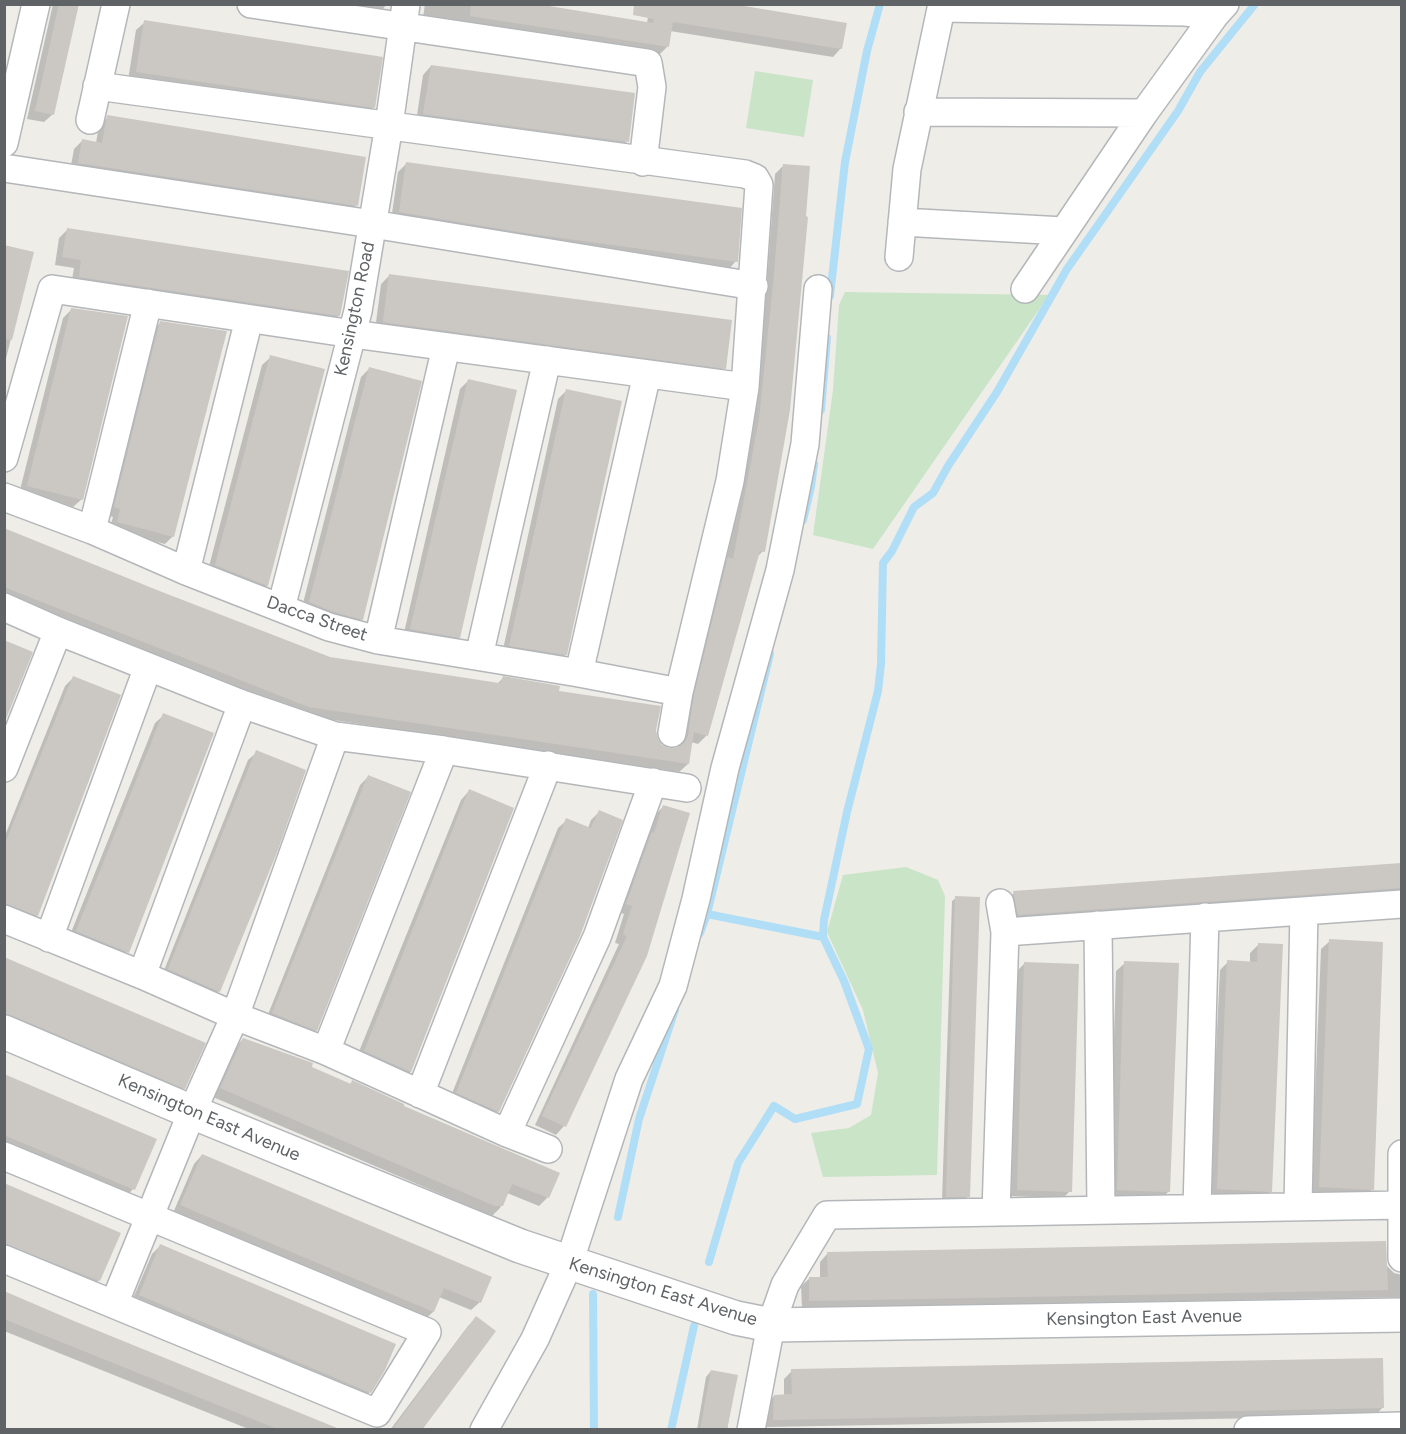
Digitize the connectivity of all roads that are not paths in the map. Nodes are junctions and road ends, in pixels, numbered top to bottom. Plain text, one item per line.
1 (36, 4) edge
2 (116, 4) edge
3 (251, 4) edge
4 (942, 6) edge
5 (1220, 10) edge
6 (405, 15) edge
7 (98, 86) junction
8 (918, 112) junction
9 (1144, 113) junction
10 (90, 120) dead end
11 (389, 125) junction
12 (4, 142) edge
13 (643, 162) junction
14 (4, 168) edge
15 (902, 222) junction
16 (372, 224) junction
17 (1063, 231) junction
18 (899, 257) dead end
19 (754, 286) junction
20 (818, 289) dead end
21 (1025, 289) dead end
22 (148, 303) junction
23 (249, 319) junction
24 (353, 334) junction
25 (446, 347) junction
26 (547, 360) junction
27 (647, 374) junction
28 (746, 387) junction
29 (4, 458) edge
30 (5, 497) edge
31 (92, 530) junction
32 (186, 571) junction
33 (4, 607) edge
34 (281, 608) junction
35 (58, 631) junction
36 (378, 640) junction
37 (479, 656) junction
38 (148, 667) junction
39 (579, 673) junction
40 (679, 692) junction
41 (242, 704) junction
42 (672, 733) dead end
43 (335, 736) junction
44 (10, 737) edge
45 (444, 750) junction
46 (548, 765) junction
47 (4, 768) edge
48 (653, 782) junction
49 (687, 788) dead end
50 (1000, 903) dead end
51 (1401, 904) edge
52 (1304, 911) junction
53 (1205, 917) junction
54 (4, 919) edge
55 (1098, 925) junction
56 (1005, 932) junction
57 (49, 938) junction
58 (142, 975) junction
59 (236, 1016) junction
60 (4, 1032) edge
61 (326, 1051) junction
62 (420, 1094) junction
63 (192, 1112) junction
64 (507, 1133) junction
65 (548, 1149) dead end
66 (1401, 1154) edge
67 (4, 1156) edge
68 (1401, 1205) edge
69 (1298, 1206) junction
70 (1197, 1208) junction
71 (1101, 1210) junction
72 (996, 1212) junction
73 (149, 1216) junction
74 (1401, 1258) edge
75 (4, 1259) edge
76 (569, 1263) junction
77 (114, 1304) junction
78 (1401, 1315) edge
79 (771, 1325) junction
80 (1401, 1426) edge
81 (484, 1430) edge
82 (751, 1430) edge
83 (1248, 1430) edge

1 - 12 street
2 - 7 street
3 - 6 street
4 - 5 street
4 - 8 street
5 - 9 street
6 - 11 street, Kensington Road
6 - 13 street
7 - 10 street
7 - 11 street
8 - 9 street
8 - 15 street
9 - 17 street
11 - 13 street
11 - 16 street, Kensington Road
13 - 19 street
14 - 16 street
15 - 17 street
15 - 18 street
16 - 19 street
16 - 24 street, Kensington Road
17 - 21 street
19 - 28 street
20 - 76 street
22 - 23 street
22 - 29 street
22 - 31 street
23 - 24 street
23 - 32 street
24 - 25 street
24 - 34 street, Kensington Road
25 - 26 street
25 - 36 street
26 - 27 street
26 - 37 street
27 - 28 street
27 - 39 street
28 - 40 street
30 - 31 street, Dacca Street
31 - 32 street, Dacca Street
32 - 34 street, Dacca Street
33 - 35 street
34 - 36 street, Dacca Street
35 - 38 street
35 - 44 street
36 - 37 street, Dacca Street
37 - 39 street, Dacca Street
38 - 41 street
38 - 57 street
39 - 40 street, Dacca Street
40 - 42 street
41 - 43 street
41 - 58 street
43 - 45 street
43 - 59 street
44 - 47 street
45 - 46 street
45 - 61 street
46 - 48 street
46 - 62 street
48 - 49 street
48 - 64 street
50 - 56 street
51 - 52 street
52 - 53 street
52 - 69 street
53 - 55 street
53 - 70 street
54 - 57 street
55 - 56 street
55 - 71 street
56 - 72 street
57 - 58 street
58 - 59 street
59 - 61 street
59 - 63 street
60 - 63 street, Kensington East Avenue
61 - 62 street
62 - 64 street
63 - 73 street
63 - 76 street, Kensington East Avenue
64 - 65 street
66 - 68 street
67 - 73 street
68 - 69 street
68 - 74 street
69 - 70 street
70 - 71 street
71 - 72 street
72 - 79 street
73 - 77 street
73 - 77 street
75 - 77 street
76 - 79 street, Kensington East Avenue
76 - 81 street
78 - 79 street, Kensington East Avenue
79 - 82 street
80 - 83 street

